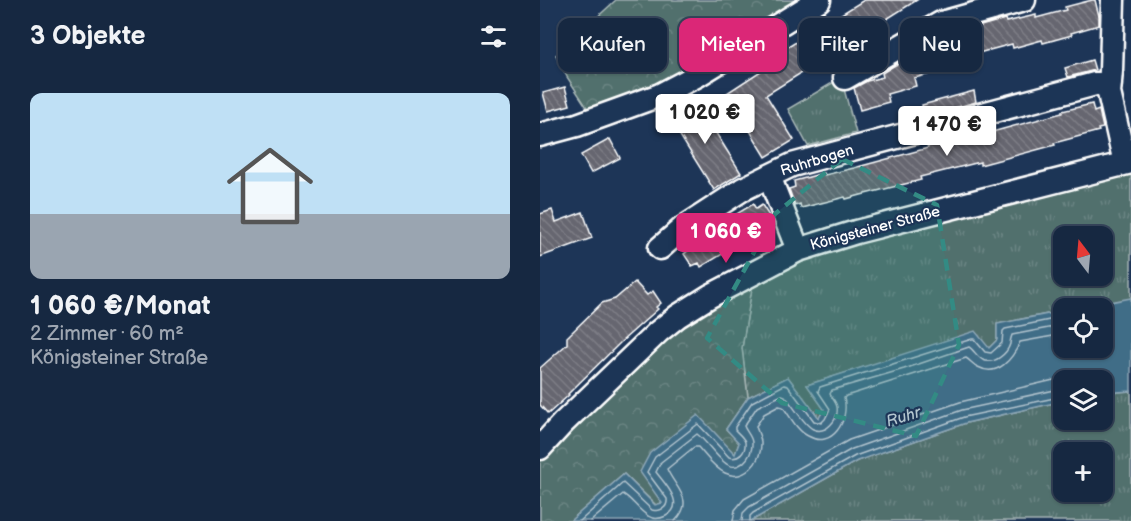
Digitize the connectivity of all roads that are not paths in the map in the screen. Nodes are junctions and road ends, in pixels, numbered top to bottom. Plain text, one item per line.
1 (819, 0) edge
2 (1024, 0) edge
3 (1113, 0) edge
4 (845, 78) dead end
5 (1110, 84) junction
6 (540, 135) edge
7 (1128, 162) edge
8 (769, 176) junction
9 (660, 248) dead end
10 (798, 250) junction
11 (540, 448) edge

1 - 6 street
2 - 4 street
3 - 5 street
5 - 7 street
5 - 8 street, Ruhrbogen
7 - 10 street, Königsteiner Straße
8 - 9 street, Ruhrbogen
8 - 10 street, Ruhrbogen
10 - 11 street, Königsteiner Straße

